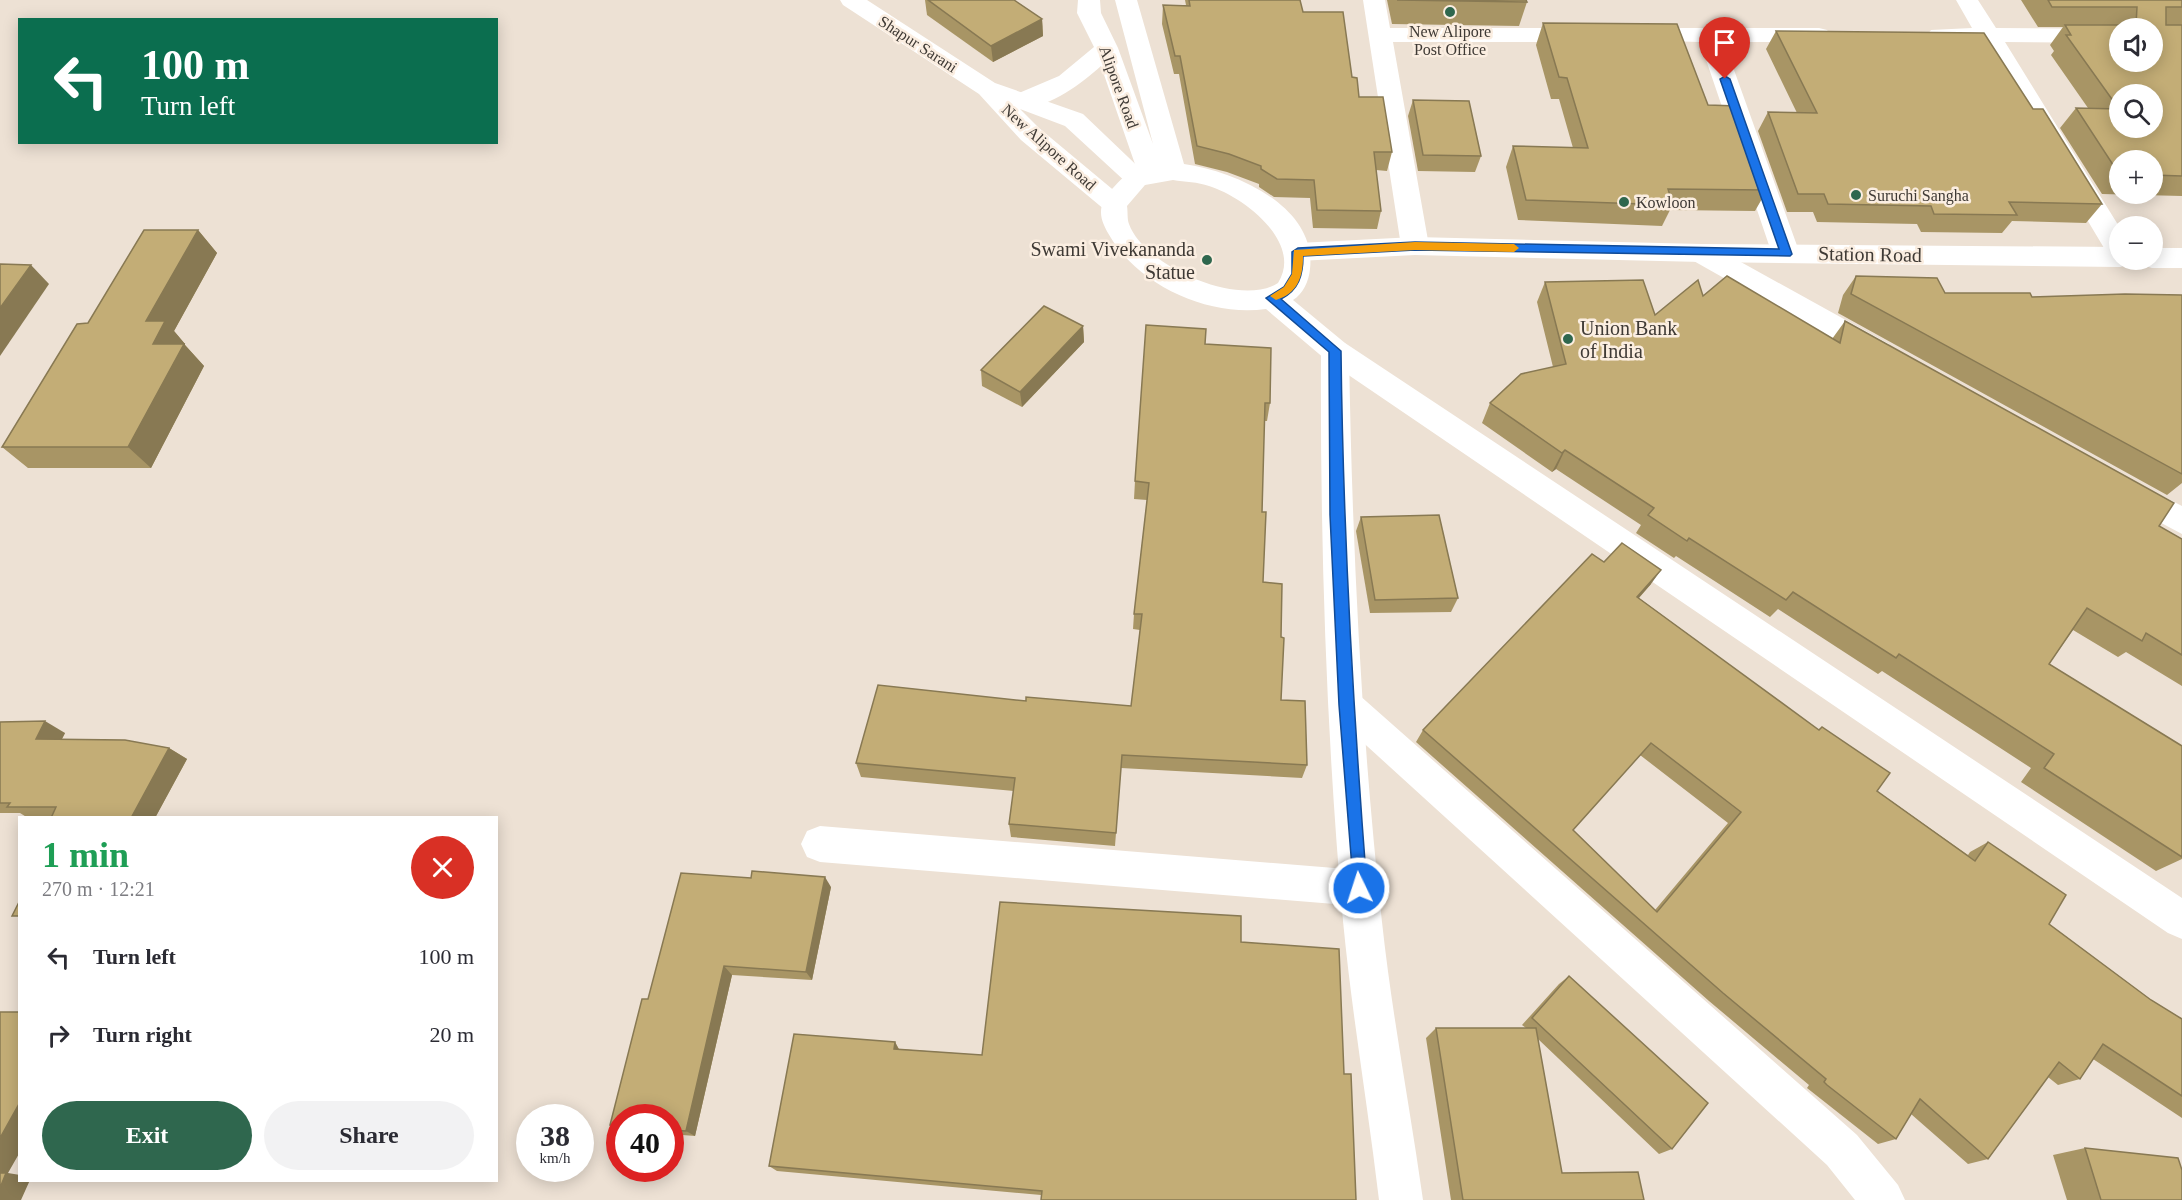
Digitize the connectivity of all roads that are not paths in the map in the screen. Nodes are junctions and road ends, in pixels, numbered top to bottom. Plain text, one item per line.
1 (851, 0) edge
2 (1374, 0) edge
3 (1967, 0) edge
4 (1126, 1) edge
5 (1089, 7) edge
6 (1380, 35) junction
7 (1838, 35) edge
8 (1920, 35) edge
9 (1990, 35) junction
10 (1710, 36) junction
11 (2109, 36) edge
12 (1106, 48) junction
13 (986, 88) junction
14 (1021, 101) junction
15 (1154, 174) junction
16 (1114, 204) junction
17 (2109, 233) edge
18 (1415, 246) junction
19 (1298, 252) junction
20 (1702, 253) junction
21 (1786, 254) junction
22 (2109, 257) edge
23 (2163, 258) edge
24 (2182, 258) edge
25 (1272, 298) junction
26 (1335, 351) junction
27 (1900, 363) edge
28 (2109, 480) edge
29 (2182, 520) edge
30 (1346, 705) junction
31 (820, 844) dead end
32 (1359, 888) junction
33 (2182, 920) edge
34 (1401, 1200) edge
35 (1883, 1200) edge

1 - 13 street, Shapur Sarani
2 - 6 street
3 - 9 street
4 - 15 street, Alipore Road
5 - 12 street, Alipore Road
6 - 10 street
6 - 18 street
7 - 10 street
8 - 9 street
9 - 11 street
9 - 17 street
10 - 21 street
12 - 14 street
12 - 15 street, Alipore Road
13 - 14 street, New Alipore Road
13 - 16 street, New Alipore Road
14 - 15 street, New Alipore Road
15 - 16 street
15 - 19 street
16 - 25 street
18 - 19 street, Station Road
18 - 20 street, Station Road
19 - 25 street
20 - 21 street, Station Road
20 - 27 street
21 - 22 street, Station Road
23 - 24 street
25 - 26 street
26 - 30 street
26 - 33 street
28 - 29 street
30 - 32 street
30 - 35 street
31 - 32 street
32 - 34 street

